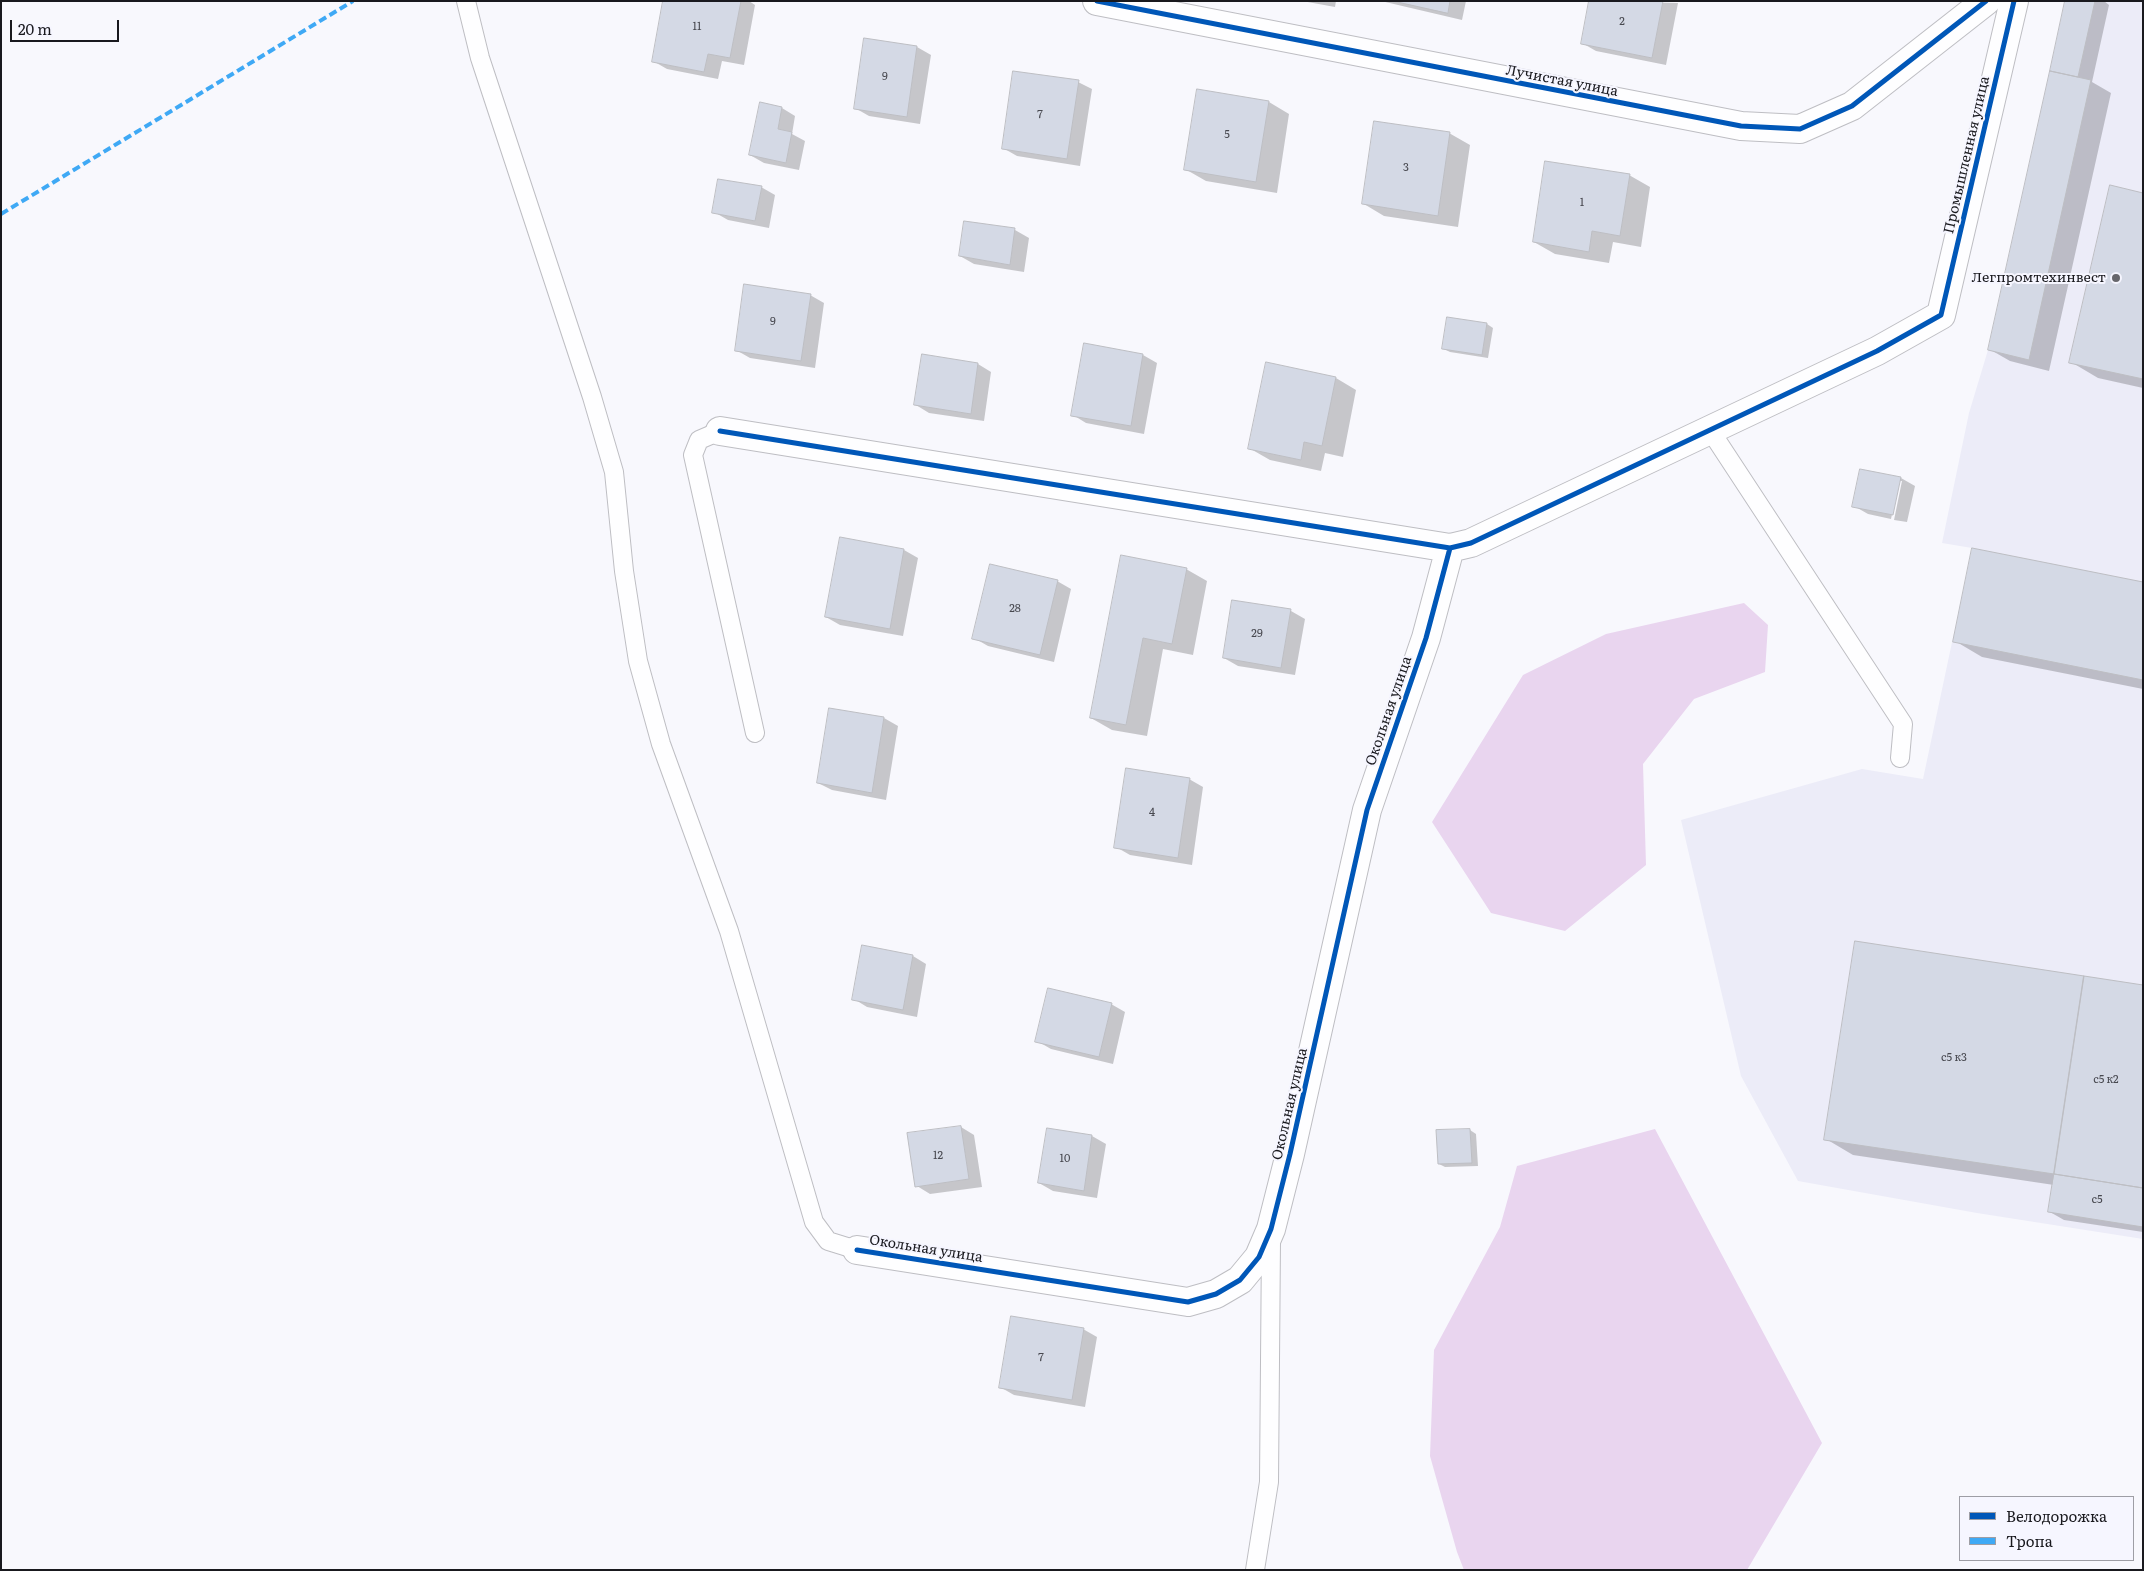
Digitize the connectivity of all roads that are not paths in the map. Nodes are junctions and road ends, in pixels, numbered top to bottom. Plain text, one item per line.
1 (466, 1) edge
2 (1097, 1) edge
3 (1986, 1) edge
4 (2014, 1) edge
5 (1710, 430) junction
6 (720, 431) joint
7 (1450, 548) junction
8 (755, 733) dead end
9 (1900, 758) dead end
10 (1271, 1229) junction
11 (857, 1250) joint
12 (1255, 1570) edge

1 - 11 lane
2 - 3 street, Лучистая улица
4 - 5 street, Промышленная улица
5 - 7 street
5 - 9 lane
6 - 7 street
6 - 8 lane
7 - 10 street, Окольная улица
10 - 11 street, Окольная улица
10 - 12 lane

